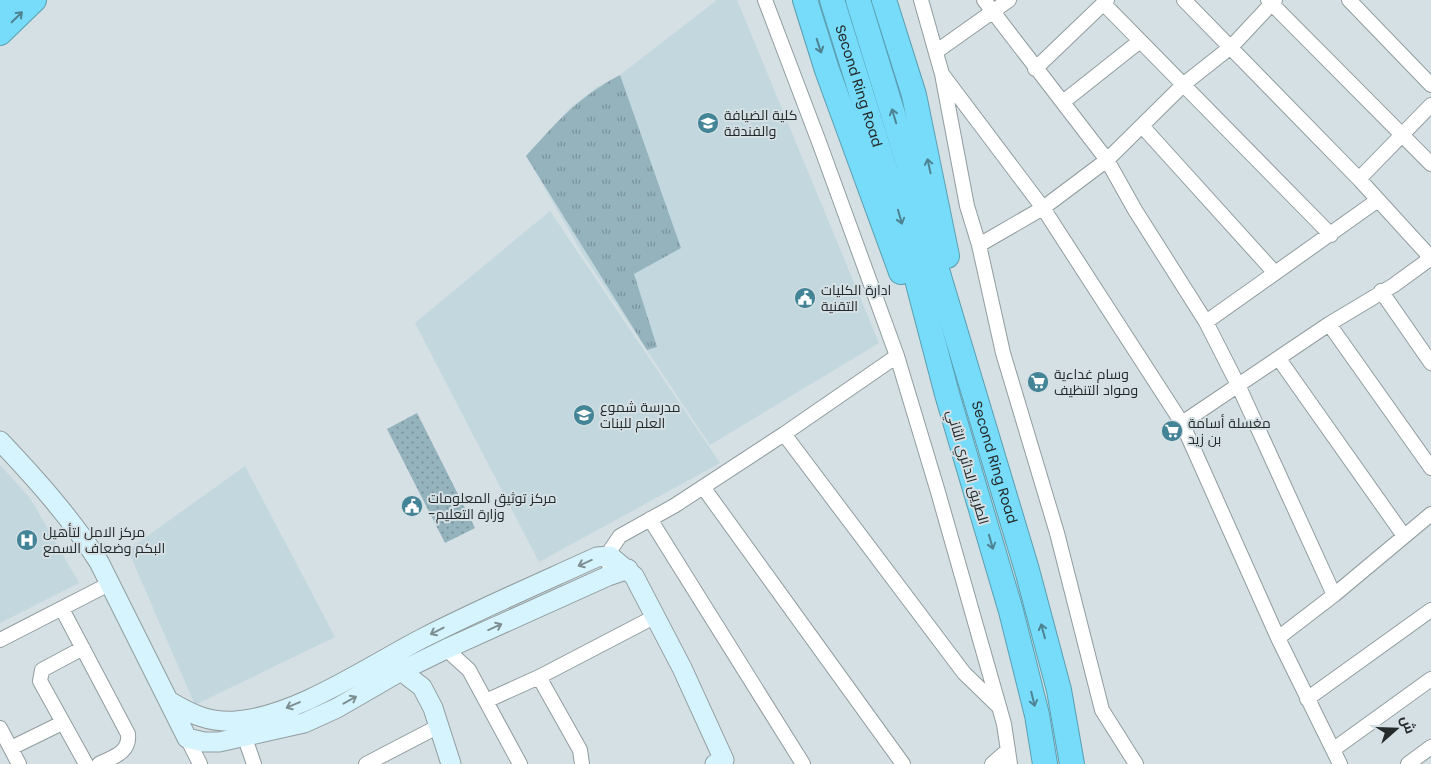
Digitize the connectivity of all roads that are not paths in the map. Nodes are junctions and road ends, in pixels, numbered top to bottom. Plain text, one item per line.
1 (6, 0) edge
2 (34, 0) edge
3 (765, 0) edge
4 (805, 0) edge
5 (832, 0) edge
6 (858, 0) edge
7 (884, 0) edge
8 (921, 0) edge
9 (984, 0) edge
10 (1009, 0) edge
11 (1184, 0) edge
12 (1349, 0) edge
13 (1106, 2) edge
14 (1272, 2) edge
15 (0, 6) edge
16 (994, 12) junction
17 (0, 33) edge
18 (1140, 41) junction
19 (1232, 46) junction
20 (937, 51) junction
21 (1035, 69) junction
22 (942, 74) junction
23 (1184, 84) junction
24 (1431, 85) edge
25 (1063, 102) junction
26 (1431, 105) edge
27 (1142, 126) junction
28 (1401, 133) junction
29 (1107, 160) junction
30 (1431, 164) edge
31 (897, 167) junction
32 (1359, 179) junction
33 (1378, 200) junction
34 (1043, 208) junction
35 (1331, 236) junction
36 (979, 245) junction
37 (1275, 272) junction
38 (1381, 291) junction
39 (1206, 322) junction
40 (1329, 324) junction
41 (897, 356) junction
42 (1279, 359) junction
43 (1431, 363) edge
44 (973, 386) junction
45 (1239, 387) junction
46 (947, 394) junction
47 (1182, 423) junction
48 (784, 434) junction
49 (0, 442) edge
50 (1431, 468) edge
51 (703, 487) junction
52 (1431, 514) edge
53 (650, 519) junction
54 (1404, 536) junction
55 (610, 556) junction
56 (628, 569) junction
57 (608, 576) junction
58 (109, 584) junction
59 (1334, 595) junction
60 (62, 609) junction
61 (1431, 610) edge
62 (656, 616) junction
63 (1278, 638) junction
64 (0, 640) edge
65 (83, 648) junction
66 (446, 649) junction
67 (401, 671) junction
68 (539, 677) junction
69 (1431, 679) edge
70 (1307, 699) junction
71 (169, 701) junction
72 (486, 701) junction
73 (998, 706) junction
74 (62, 722) junction
75 (439, 726) junction
76 (0, 728) edge
77 (249, 728) junction
78 (187, 738) junction
79 (1431, 747) edge
80 (11, 748) junction
81 (1334, 749) junction
82 (1009, 757) edge
83 (369, 763) edge
84 (722, 763) edge
85 (19, 764) edge
86 (86, 764) edge
87 (99, 764) edge
88 (200, 764) edge
89 (254, 764) edge
90 (451, 764) edge
91 (520, 764) edge
92 (582, 764) edge
93 (803, 764) edge
94 (903, 764) edge
95 (992, 764) edge
96 (1046, 764) edge
97 (1072, 764) edge
98 (1136, 764) edge
99 (1340, 764) edge
100 (1408, 764) edge

1 - 15 highway
17 -> 2 highway
3 - 41 street
4 -> 46 highway
5 - 31 highway, Second Ring Road
31 -> 6 highway
44 -> 7 highway
8 - 20 street
9 - 16 street
10 - 16 street
11 - 19 street
12 - 24 street
13 - 18 street
13 - 21 street
14 - 19 street
14 - 28 street
16 - 20 street
16 - 21 street
18 - 23 street
18 - 25 street
19 - 23 street
19 - 32 street
20 - 22 street
21 - 25 street
22 - 34 street
22 - 36 street
23 - 27 street
23 - 35 street
25 - 29 street
26 - 28 street
27 - 29 street
27 - 37 street
28 - 30 street
28 - 32 street
29 - 34 street
29 - 39 street
31 - 44 highway, Second Ring Road
31 -> 46 highway, الطريق الدائري الثاني
32 - 33 street
33 - 35 street
33 - 38 street
34 - 36 street
34 - 47 street
35 - 37 street
36 - 98 street
37 - 39 street
38 - 40 street
38 - 43 street
39 - 45 street
40 - 42 street
40 - 50 street
41 - 48 street
41 - 73 street
42 - 45 street
42 - 54 street
97 -> 44 highway, Second Ring Road
45 - 47 street
45 - 59 street
46 -> 96 highway, الطريق الدائري الثاني
47 - 63 street
48 - 51 street
48 - 73 street
49 - 58 street
51 - 53 street
51 - 94 street
52 - 54 street
53 - 55 street
53 - 93 street
54 - 59 street
55 - 56 street
55 - 57 street
55 -> 77 street
56 - 57 street
56 - 62 street
66 -> 57 street
58 - 60 street
58 - 71 street
59 - 63 street
60 - 64 street
60 - 65 street
61 - 70 street
62 - 68 street
62 - 84 street
63 - 70 street
65 - 74 street
65 - 87 street
66 - 67 street
66 - 72 street
67 - 75 street
77 -> 67 street
68 - 72 street
68 - 92 street
69 - 81 street
70 - 81 street
71 - 77 street
71 - 78 street
72 - 91 street
73 - 82 street
74 - 80 street
74 - 86 street
75 - 83 street
75 - 90 street
76 - 80 street
77 - 78 street
77 - 89 street
78 - 88 street
79 - 100 street
80 - 85 street
81 - 99 street
82 - 95 street

